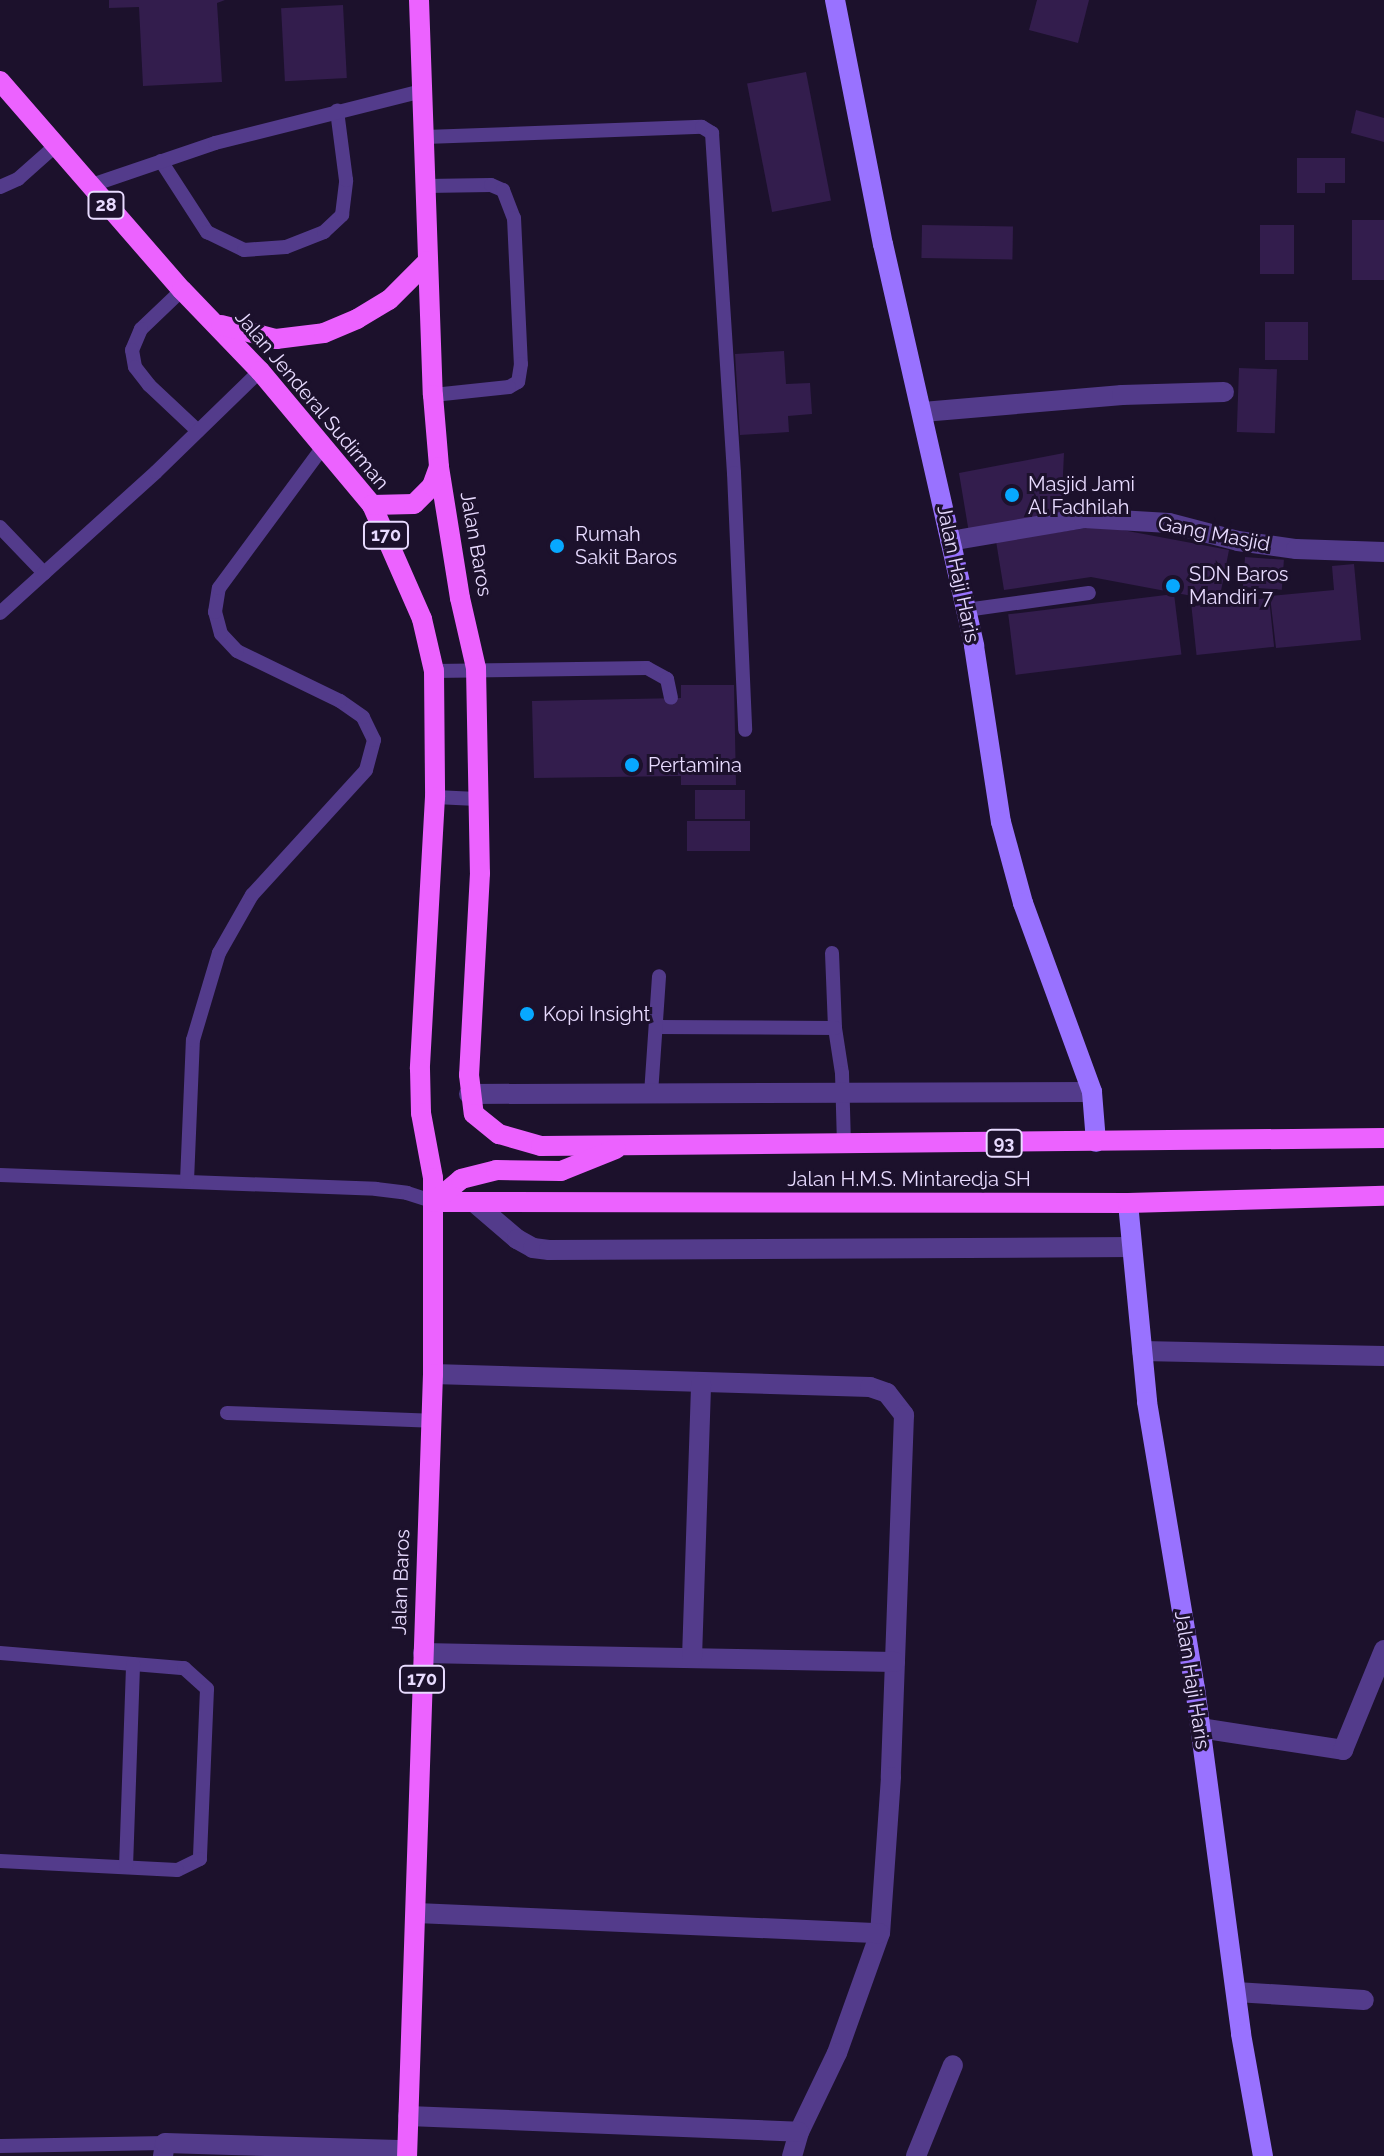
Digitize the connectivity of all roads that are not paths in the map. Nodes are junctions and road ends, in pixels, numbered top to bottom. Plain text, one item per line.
1 (419, 0) edge
2 (835, 0) edge
3 (0, 81) edge
4 (422, 91) junction
5 (337, 111) junction
6 (425, 137) junction
7 (54, 147) junction
8 (161, 161) junction
9 (89, 186) junction
10 (426, 186) junction
11 (0, 187) edge
12 (428, 261) junction
13 (182, 290) junction
14 (217, 323) junction
15 (260, 371) junction
16 (1224, 392) dead end
17 (433, 395) junction
18 (923, 412) junction
19 (198, 431) junction
20 (323, 447) junction
21 (439, 467) junction
22 (372, 505) junction
23 (0, 527) edge
24 (950, 541) junction
25 (1384, 552) edge
26 (44, 573) junction
27 (1089, 593) dead end
28 (966, 610) junction
29 (0, 613) edge
30 (476, 668) junction
31 (434, 671) junction
32 (671, 698) dead end
33 (745, 730) dead end
34 (435, 797) junction
35 (477, 799) junction
36 (832, 953) dead end
37 (659, 976) dead end
38 (656, 1027) junction
39 (835, 1028) junction
40 (1092, 1092) junction
41 (469, 1094) junction
42 (651, 1094) junction
43 (843, 1094) junction
44 (1384, 1138) edge
45 (1096, 1142) junction
46 (844, 1144) junction
47 (625, 1145) junction
48 (0, 1175) edge
49 (187, 1181) junction
50 (1384, 1196) edge
51 (434, 1202) junction
52 (1128, 1203) junction
53 (476, 1204) junction
54 (1132, 1247) junction
55 (1142, 1351) junction
56 (1384, 1356) edge
57 (433, 1374) junction
58 (701, 1384) junction
59 (227, 1413) dead end
60 (431, 1421) junction
61 (1384, 1650) edge
62 (0, 1653) edge
63 (423, 1653) junction
64 (692, 1658) junction
65 (895, 1662) junction
66 (133, 1664) junction
67 (1200, 1728) junction
68 (0, 1861) edge
69 (126, 1867) junction
70 (416, 1913) junction
71 (880, 1933) junction
72 (1236, 1992) junction
73 (1364, 2000) dead end
74 (953, 2065) dead end
75 (408, 2116) junction
76 (799, 2132) junction
77 (0, 2146) edge
78 (164, 2150) edge
79 (407, 2153) edge
80 (792, 2156) edge
81 (916, 2156) edge
82 (1263, 2156) edge

1 - 4 main road, Jalan Baros
2 - 18 street, Jalan Haji Haris
3 - 7 main road, Jalan Jenderal Sudirman / 28
4 - 5 lane
4 - 6 main road, Jalan Baros
5 - 8 lane
5 - 8 lane
6 - 10 main road, Jalan Baros
6 - 33 lane
7 - 9 main road, Jalan Jenderal Sudirman / 28
7 - 11 lane
8 - 9 lane
9 - 13 main road, Jalan Jenderal Sudirman / 28
10 - 12 main road, Jalan Baros
10 - 17 lane
12 - 14 main road
12 - 17 main road, Jalan Baros
13 - 14 main road, Jalan Jenderal Sudirman / 28
13 - 19 lane
14 - 15 main road, Jalan Jenderal Sudirman / 170
15 - 19 lane
15 - 20 main road, Jalan Jenderal Sudirman / 170
16 - 18 street
17 - 21 main road, Jalan Baros
18 - 24 street, Jalan Haji Haris
19 - 26 lane
20 - 22 main road, Jalan Jenderal Sudirman / 170
20 - 49 lane
21 - 22 main road
21 - 30 main road, Jalan Baros
22 - 31 main road, Jalan Jenderal Sudirman / 170
23 - 26 lane
24 - 25 street, Gang Masjid
24 - 28 street, Jalan Haji Haris
26 - 29 lane
27 - 28 lane
28 - 40 street, Jalan Haji Haris
30 - 31 lane
30 - 32 lane
30 - 35 main road, Jalan Baros
31 - 34 main road, Jalan Jenderal Sudirman / 170
34 - 35 lane
34 - 51 main road, Jalan Jenderal Sudirman / 170
35 - 41 main road, Jalan Baros
36 - 39 lane
37 - 38 lane
38 - 39 lane
38 - 42 lane
39 - 43 lane
40 - 43 street
40 - 45 street, Jalan Haji Haris
41 - 42 street
41 - 47 main road, Jalan H.M.S. Mintaredja SH / 93
42 - 43 street
43 - 46 lane
44 - 45 main road, Jalan H.M.S. Mintaredja SH / 93
45 - 46 main road, Jalan H.M.S. Mintaredja SH / 93
46 - 47 main road, Jalan H.M.S. Mintaredja SH / 93
47 - 51 main road
48 - 49 lane
49 - 51 lane
50 - 52 main road, Jalan H.M.S. Mintaredja SH
51 - 53 main road, Jalan H.M.S. Mintaredja SH
51 - 57 main road, Jalan Baros / 170
52 - 53 main road, Jalan H.M.S. Mintaredja SH
52 - 54 street, Jalan Haji Haris
53 - 54 street
54 - 55 street, Jalan Haji Haris
55 - 56 street
55 - 67 street, Jalan Haji Haris
57 - 58 street
57 - 60 main road, Jalan Baros / 170
58 - 64 street
58 - 65 street
59 - 60 lane
60 - 63 main road, Jalan Baros / 170
61 - 67 street
62 - 66 lane
63 - 64 street
63 - 70 main road, Jalan Baros / 170
64 - 65 street
65 - 71 street
66 - 69 lane
66 - 69 lane
67 - 72 street, Jalan Haji Haris
68 - 69 lane
70 - 71 street
70 - 75 main road, Jalan Baros / 170
71 - 76 street
72 - 73 street
72 - 82 street, Jalan Haji Haris
74 - 81 street
75 - 76 street
75 - 79 main road, Jalan Baros / 170
76 - 80 street
77 - 78 lane
78 - 79 street

